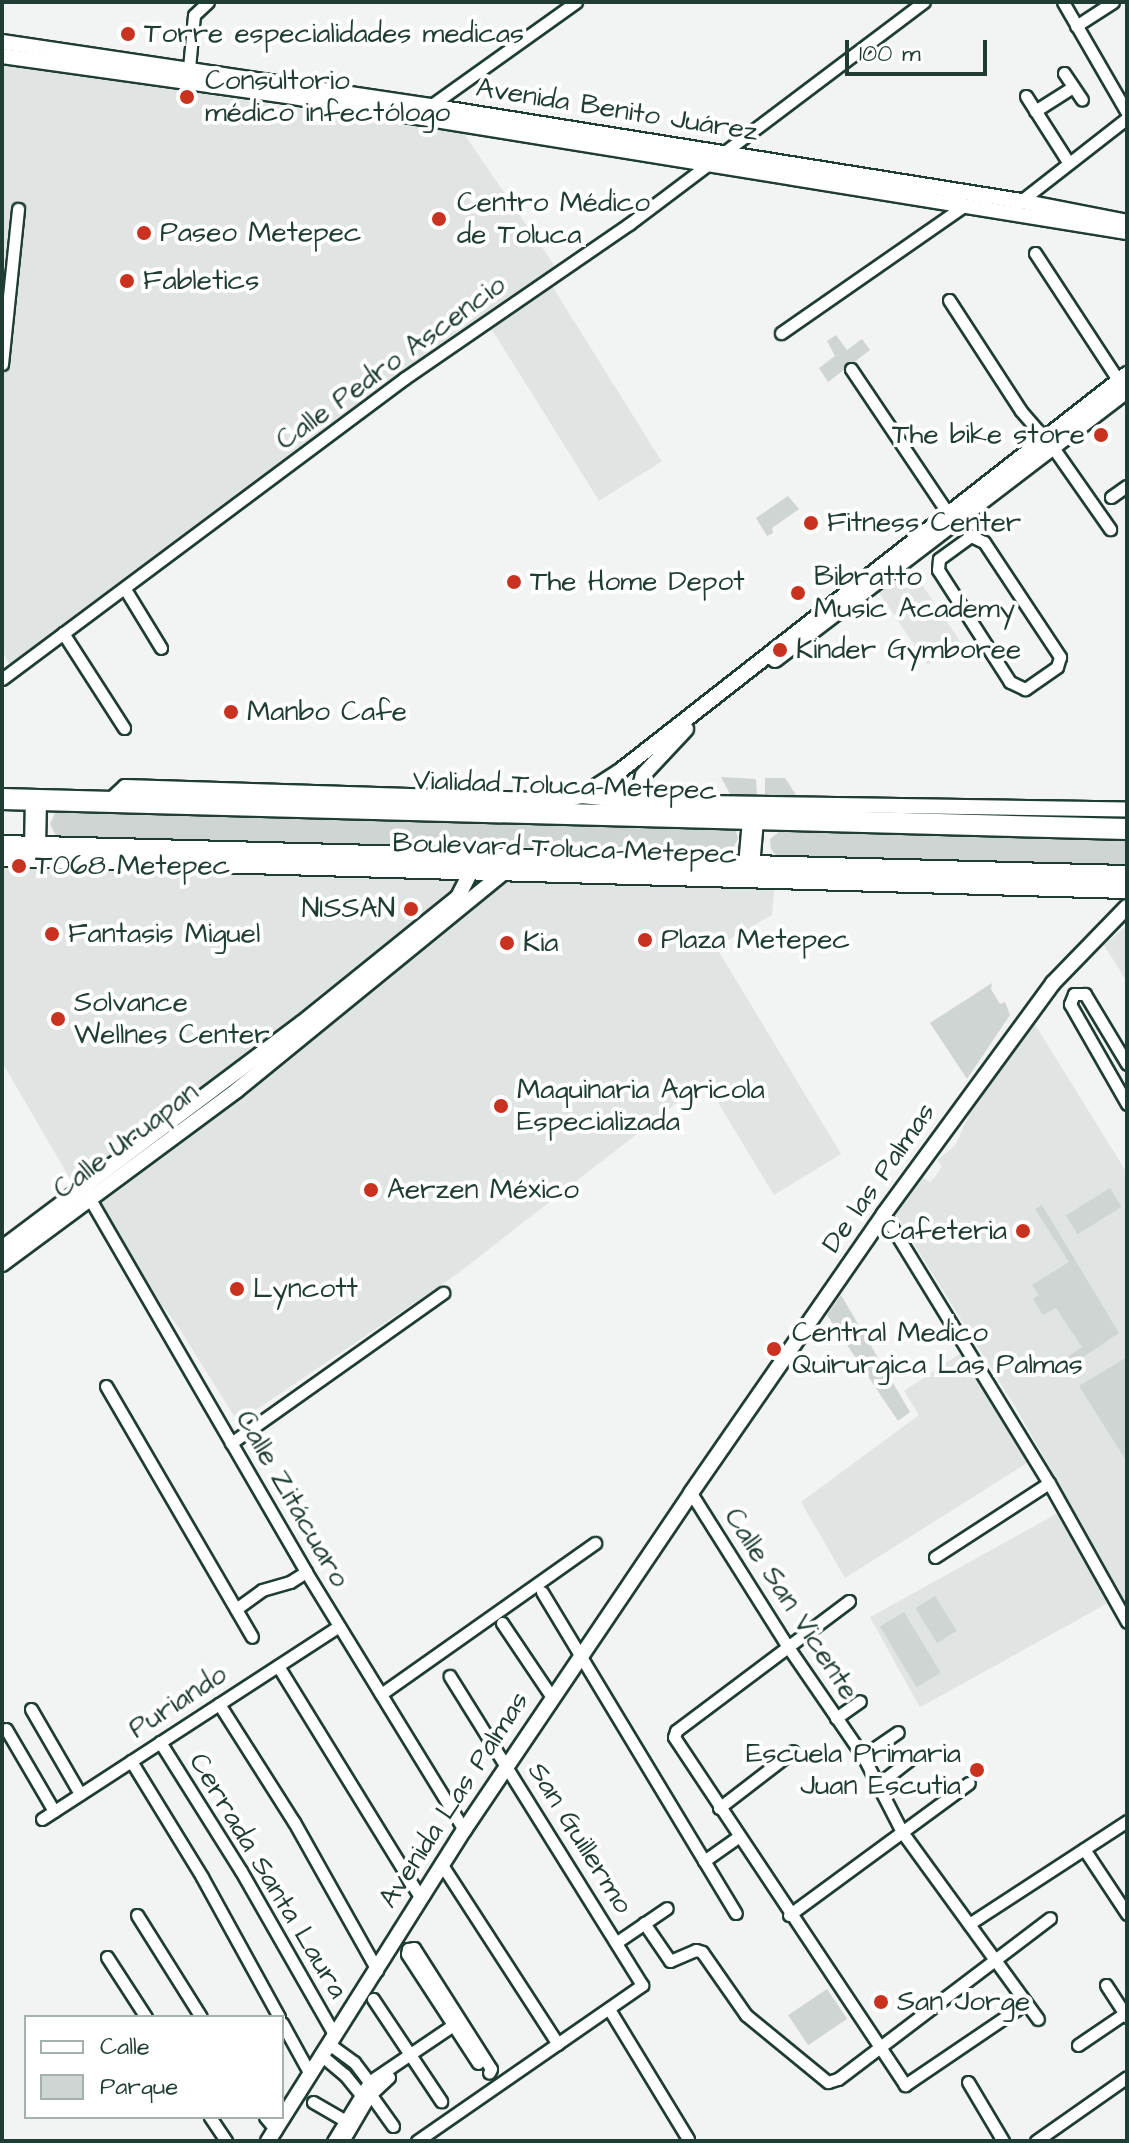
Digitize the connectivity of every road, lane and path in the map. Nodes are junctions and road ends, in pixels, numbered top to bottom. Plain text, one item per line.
1 (208, 2) edge
2 (576, 2) edge
3 (924, 2) edge
4 (1063, 2) edge
5 (1113, 2) edge
6 (1076, 26) junction
7 (2, 42) edge
8 (2, 56) edge
9 (189, 68) junction
10 (1064, 73) dead end
11 (1073, 87) junction
12 (1026, 96) dead end
13 (1082, 100) dead end
14 (430, 106) junction
15 (1035, 111) junction
16 (1127, 116) edge
17 (413, 119) junction
18 (722, 154) junction
19 (1068, 162) junction
20 (708, 164) junction
21 (1021, 201) junction
22 (962, 207) junction
23 (18, 209) dead end
24 (1008, 213) junction
25 (1127, 222) edge
26 (1127, 232) edge
27 (1035, 253) dead end
28 (949, 300) dead end
29 (781, 333) dead end
30 (2, 364) edge
31 (851, 369) dead end
32 (1125, 384) edge
33 (1049, 444) junction
34 (1127, 486) edge
35 (1111, 497) dead end
36 (946, 520) junction
37 (1110, 529) dead end
38 (958, 544) junction
39 (125, 589) junction
40 (63, 633) junction
41 (161, 648) dead end
42 (2, 679) edge
43 (124, 728) dead end
44 (581, 796) junction
45 (2, 799) edge
46 (36, 801) junction
47 (638, 802) junction
48 (552, 807) junction
49 (1127, 810) edge
50 (616, 815) junction
51 (661, 817) junction
52 (753, 820) junction
53 (1127, 829) edge
54 (2, 846) edge
55 (35, 847) junction
56 (2, 859) edge
57 (423, 865) junction
58 (768, 872) junction
59 (470, 873) junction
60 (502, 874) junction
61 (1001, 874) junction
62 (1023, 886) junction
63 (1125, 888) edge
64 (1127, 1066) edge
65 (1115, 1077) junction
66 (1127, 1104) edge
67 (87, 1195) junction
68 (884, 1214) junction
69 (2, 1248) edge
70 (2, 1264) edge
71 (443, 1293) dead end
72 (106, 1386) dead end
73 (231, 1443) junction
74 (1049, 1483) junction
75 (691, 1493) junction
76 (595, 1543) dead end
77 (935, 1557) dead end
78 (306, 1572) junction
79 (542, 1592) dead end
80 (849, 1601) dead end
81 (236, 1609) junction
82 (1127, 1622) edge
83 (502, 1623) dead end
84 (339, 1626) junction
85 (252, 1637) dead end
86 (788, 1647) junction
87 (579, 1655) junction
88 (278, 1666) junction
89 (450, 1676) dead end
90 (381, 1694) junction
91 (551, 1696) junction
92 (860, 1701) dead end
93 (219, 1704) junction
94 (31, 1709) dead end
95 (836, 1718) junction
96 (6, 1729) dead end
97 (898, 1732) dead end
98 (160, 1742) junction
99 (793, 1751) dead end
100 (863, 1756) junction
101 (913, 1757) dead end
102 (131, 1761) junction
103 (507, 1765) junction
104 (969, 1783) dead end
105 (877, 1785) junction
106 (80, 1794) junction
107 (719, 1808) junction
108 (54, 1811) junction
109 (42, 1819) dead end
110 (1127, 1821) edge
111 (464, 1830) junction
112 (902, 1832) junction
113 (738, 1837) junction
114 (1084, 1849) junction
115 (704, 1861) junction
116 (442, 1865) junction
117 (421, 1898) junction
118 (667, 1908) dead end
119 (736, 1913) dead end
120 (1127, 1914) edge
121 (137, 1915) dead end
122 (789, 1915) junction
123 (1050, 1918) dead end
124 (644, 1923) junction
125 (969, 1924) junction
126 (617, 1942) junction
127 (107, 1957) dead end
128 (993, 1958) junction
129 (377, 1970) junction
130 (1106, 1985) dead end
131 (373, 1999) dead end
132 (1026, 2003) junction
133 (609, 2009) junction
134 (145, 2015) edge
135 (200, 2015) edge
136 (278, 2015) edge
137 (1126, 2015) edge
138 (1038, 2019) dead end
139 (458, 2026) junction
140 (284, 2027) edge
141 (328, 2044) junction
142 (558, 2044) junction
143 (1078, 2045) dead end
144 (879, 2048) junction
145 (412, 2057) junction
146 (310, 2074) junction
147 (1127, 2077) edge
148 (968, 2082) dead end
149 (366, 2090) junction
150 (441, 2101) dead end
151 (313, 2102) dead end
152 (284, 2116) edge
153 (211, 2119) edge
154 (349, 2123) junction
155 (393, 2126) dead end
156 (688, 2139) dead end
157 (226, 2141) edge
158 (333, 2141) edge
159 (343, 2141) edge
160 (417, 2141) edge
161 (1003, 2141) edge
162 (1036, 2141) edge

1 - 9 street
2 - 14 street
3 - 18 street, Calle Pedro Ascencio
4 - 6 street
5 - 6 street
6 - 16 street
7 - 9 main road, Avenida Benito Juárez
8 - 17 main road, Avenida Benito Juárez
9 - 14 main road, Avenida Benito Juárez
10 - 11 street
11 - 13 street
11 - 15 street
12 - 15 street
14 - 17 street
14 - 18 main road, Avenida Benito Juárez
15 - 19 street
16 - 19 street
17 - 20 main road, Avenida Benito Juárez
18 - 20 street, Calle Pedro Ascencio
18 - 21 main road, Avenida Benito Juárez
19 - 21 street
20 - 22 main road, Avenida Benito Juárez
20 - 39 street, Calle Pedro Ascencio
21 - 24 street
21 - 25 main road, Avenida Benito Juárez
22 - 24 main road, Avenida Benito Juárez
22 - 29 street
23 - 30 street
24 - 26 main road, Avenida Benito Juárez
27 - 32 street
28 - 33 street
31 - 36 street
32 - 33 main road
33 - 36 main road
33 - 37 street
34 - 35 street
36 - 38 street
36 - 44 main road
36 - 47 main road
38 - 38 street
39 - 40 street, Calle Pedro Ascencio
39 - 41 street
40 - 42 street, Calle Pedro Ascencio
40 - 43 street
44 - 47 main road, Boulevard Toluca-Metepec
44 - 48 main road, Boulevard Toluca-Metepec
45 - 46 highway, Vialidad Toluca-Metepec
46 - 48 highway, Vialidad Toluca-Metepec
46 - 55 highway
47 - 49 main road, Boulevard Toluca-Metepec
47 - 50 highway
47 - 51 highway
48 - 50 highway, Vialidad Toluca-Metepec
50 - 51 highway, Vialidad Toluca-Metepec
51 - 52 highway, Vialidad Toluca-Metepec
52 - 53 highway, Vialidad Toluca-Metepec
52 - 58 highway
54 - 55 highway
55 - 57 highway
56 - 57 main road, Boulevard Toluca-Metepec
57 - 58 highway
57 - 59 main road, Boulevard Toluca-Metepec
58 - 60 main road, Boulevard Toluca-Metepec
58 - 61 highway
58 - 62 main road, Boulevard Toluca-Metepec
59 - 60 main road, Boulevard Toluca-Metepec
59 - 67 main road, Calle Uruapan
60 - 67 main road, Calle Uruapan
61 - 62 highway
61 - 63 highway
62 - 63 main road, Boulevard Toluca-Metepec
63 - 68 main road, De las Palmas
64 - 65 street
64 - 65 street
65 - 66 street
67 - 69 main road, Calle Uruapan
67 - 70 main road, Calle Uruapan
67 - 73 street, Calle Zitácuaro
68 - 74 street
68 - 75 main road, De las Palmas
71 - 73 street
72 - 81 street
73 - 78 street, Calle Zitácuaro
74 - 77 street
74 - 82 street
75 - 86 street, Calle San Vicente
75 - 87 main road, Avenida Las Palmas
76 - 90 street
78 - 81 street
78 - 84 street, Calle Zitácuaro
79 - 87 street
80 - 86 street
81 - 85 street
83 - 91 street
84 - 88 street, Puriando
84 - 90 street, Calle Zitácuaro
86 - 95 street, Calle San Vicente
86 - 107 street
87 - 91 main road, Avenida Las Palmas
87 - 115 street
88 - 93 street, Puriando
88 - 117 street
89 - 103 street, San Guillermo
90 - 111 street, Calle Zitácuaro
91 - 103 main road, Avenida Las Palmas
92 - 95 street
93 - 98 street, Puriando
93 - 129 street
94 - 106 street
95 - 100 street, Calle San Vicente
96 - 108 street
97 - 100 street
98 - 102 street, Puriando
98 - 141 street, Cerrada Santa Laura
99 - 107 street
100 - 105 street, Calle San Vicente
101 - 105 street
102 - 106 street, Puriando
102 - 136 street
103 - 111 main road, Avenida Las Palmas
103 - 126 street, San Guillermo
104 - 112 street
105 - 112 street, Calle San Vicente
106 - 108 street, Puriando
107 - 113 street
108 - 109 street, Puriando
110 - 114 street
111 - 116 main road, Avenida Las Palmas
112 - 122 street
112 - 125 street, Calle San Vicente
113 - 115 street
113 - 122 street
114 - 120 street
114 - 125 street
115 - 119 street
116 - 117 main road, Avenida Las Palmas
116 - 142 street
117 - 129 main road, Avenida Las Palmas
118 - 124 street
121 - 135 street
122 - 144 street
123 - 128 street
124 - 126 street
124 - 144 street
125 - 128 street, Calle San Vicente
126 - 133 street, San Guillermo
127 - 134 street
128 - 132 street, Calle San Vicente
128 - 144 street
129 - 141 main road, Avenida Las Palmas
130 - 137 street
131 - 145 street
132 - 138 street, Calle San Vicente
132 - 144 street
133 - 142 street
133 - 156 street
137 - 143 street
139 - 139 street
139 - 145 street
140 - 146 street
141 - 146 main road, Avenida Las Palmas
141 - 149 street, Cerrada Santa Laura
142 - 160 street
145 - 149 street
145 - 150 street
146 - 152 main road, Avenida Las Palmas
147 - 162 street
148 - 161 street
149 - 154 street
149 - 155 street, Cerrada Santa Laura
151 - 154 street
153 - 157 street
154 - 158 street
154 - 159 street

